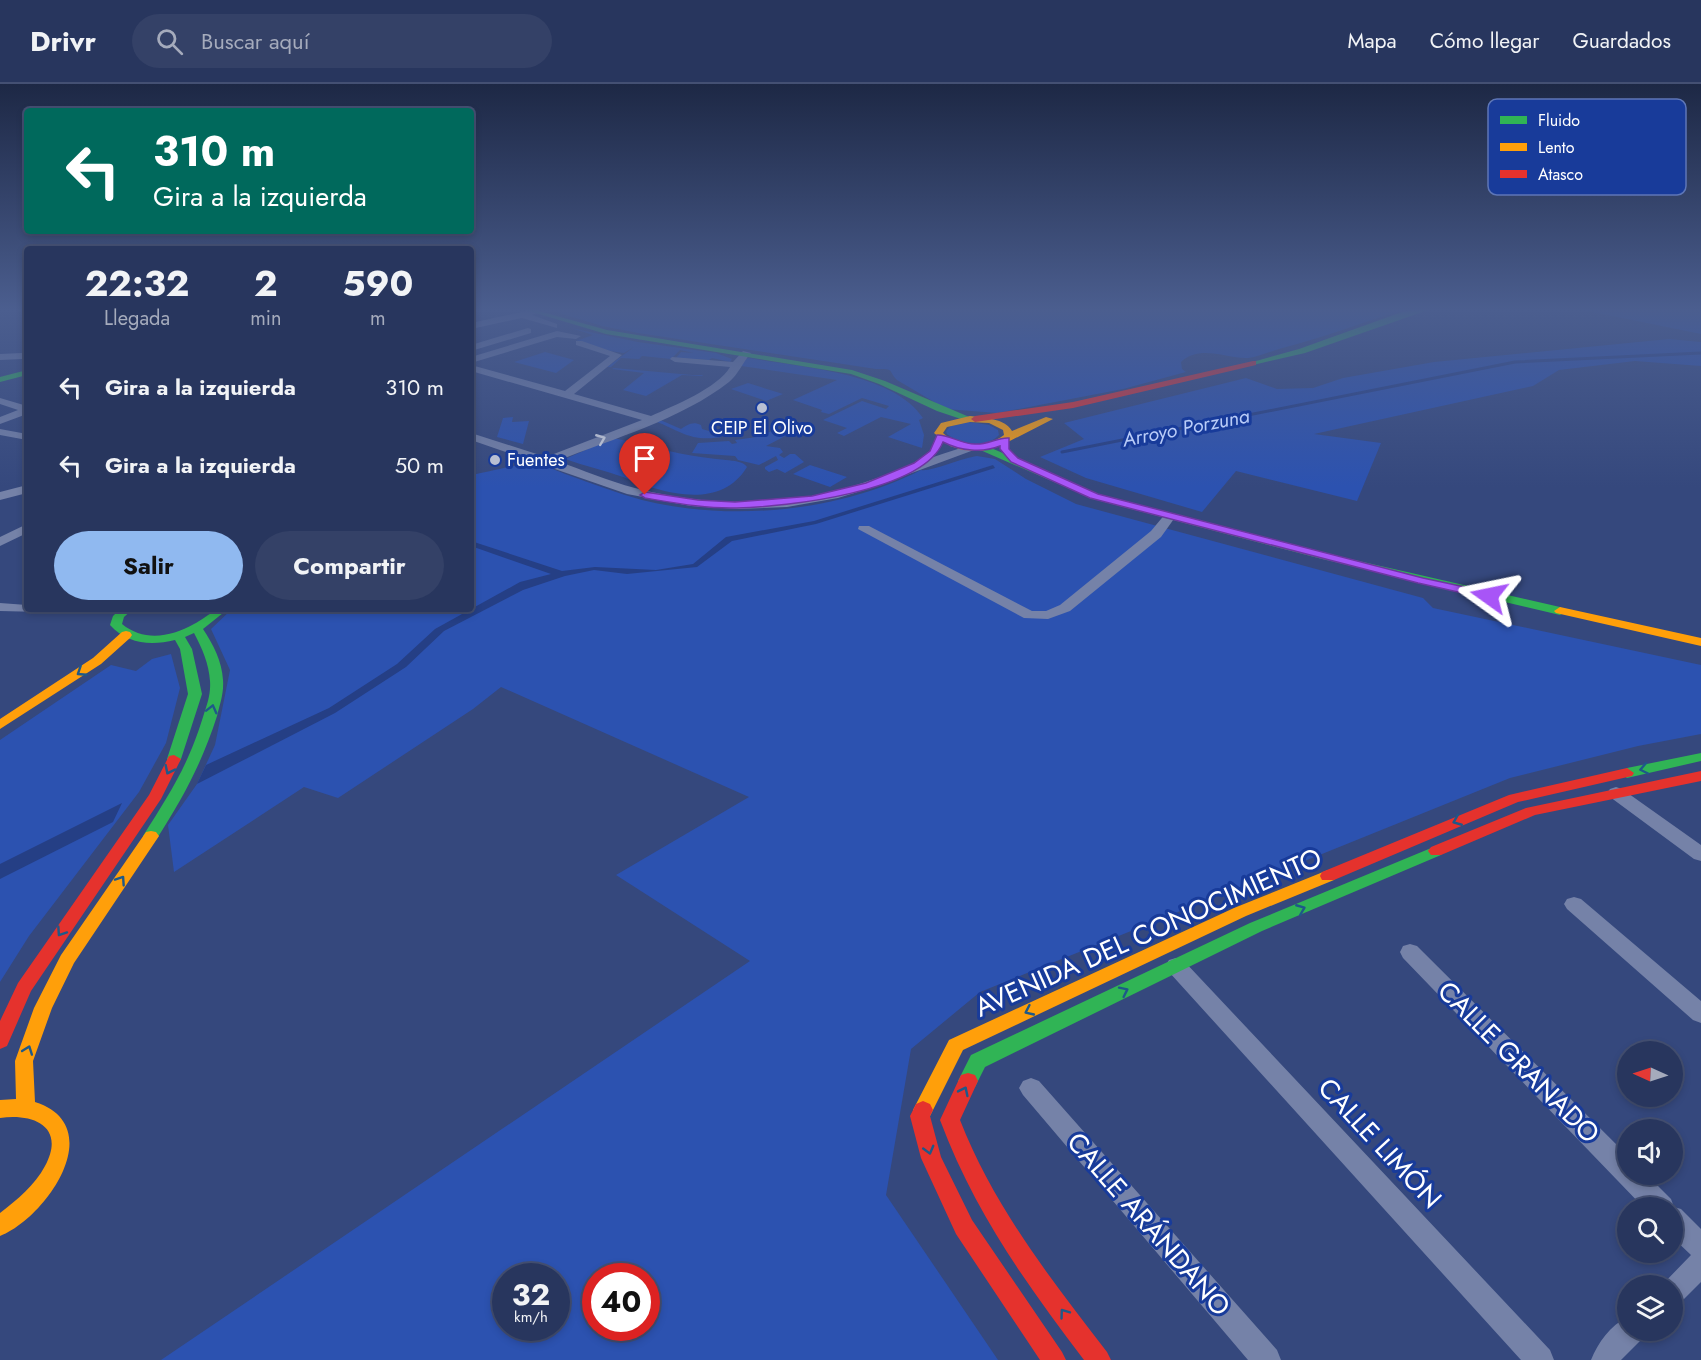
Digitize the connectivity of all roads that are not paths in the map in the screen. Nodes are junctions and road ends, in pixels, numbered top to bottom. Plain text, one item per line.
1 (17, 369) edge
2 (20, 369) edge
3 (474, 369) edge
4 (601, 369) edge
5 (606, 369) dead end
6 (733, 369) edge
7 (828, 369) edge
8 (1228, 369) edge
9 (1255, 369) edge
10 (0, 374) edge
11 (0, 380) edge
12 (568, 397) junction
13 (0, 401) edge
14 (922, 401) junction
15 (24, 409) edge
16 (24, 411) edge
17 (651, 419) junction
18 (972, 419) junction
19 (0, 421) edge
20 (0, 432) edge
21 (940, 433) junction
22 (24, 436) edge
23 (474, 437) edge
24 (1007, 438) junction
25 (978, 447) junction
26 (1015, 460) junction
27 (547, 461) junction
28 (918, 465) junction
29 (24, 490) edge
30 (0, 496) edge
31 (1170, 516) junction
32 (864, 529) dead end
33 (24, 530) edge
34 (0, 542) edge
35 (0, 607) edge
36 (24, 609) edge
37 (124, 612) edge
38 (219, 612) edge
39 (196, 628) junction
40 (126, 635) junction
41 (178, 635) junction
42 (1701, 642) edge
43 (0, 725) edge
44 (1701, 757) edge
45 (1701, 776) edge
46 (1616, 793) junction
47 (1701, 854) edge
48 (1574, 904) dead end
49 (1410, 952) dead end
50 (1176, 966) junction
51 (1701, 1014) edge
52 (0, 1041) edge
53 (1031, 1088) dead end
54 (26, 1108) junction
55 (0, 1109) edge
56 (1617, 1163) edge
57 (1639, 1185) edge
58 (1651, 1197) edge
59 (0, 1226) edge
60 (1683, 1229) edge
61 (1701, 1247) edge
62 (1701, 1264) edge
63 (1683, 1281) edge
64 (1619, 1341) edge
65 (1054, 1360) edge
66 (1099, 1360) edge
67 (1267, 1360) edge
68 (1540, 1360) edge
69 (1605, 1360) edge

1 - 10 street
2 - 11 street
3 - 12 street
4 - 12 street
5 - 12 street
6 - 17 street
7 - 14 street
8 - 18 street
9 - 24 street
12 - 17 street
13 - 15 street
14 - 18 street
14 - 21 street
16 - 19 street
27 -> 17 street
18 - 21 street
18 - 24 street
20 - 22 street
21 - 25 street
21 - 28 street
23 - 27 street
24 - 25 street
24 - 26 street
25 - 26 street
25 - 28 street
26 - 31 street
27 - 28 street
29 - 30 street
31 - 32 street
31 - 42 street
33 - 34 street
35 - 36 street
37 - 40 street
38 - 39 street
39 - 41 street
54 -> 39 street
40 - 41 street
40 -> 43 street
41 -> 52 street
44 -> 65 street, AVENIDA DEL CONOCIMIENTO
45 - 46 street, AVENIDA DEL CONOCIMIENTO
46 - 47 street
50 -> 46 street, AVENIDA DEL CONOCIMIENTO
48 - 51 street
49 - 56 street, CALLE GRANADO
66 -> 50 street, AVENIDA DEL CONOCIMIENTO
50 - 68 street, CALLE LIMÓN
53 - 67 street, CALLE ARÁNDANO
54 - 55 street
54 - 59 street
57 - 58 street, CALLE GRANADO
60 - 61 street
62 - 63 street
64 - 69 street

